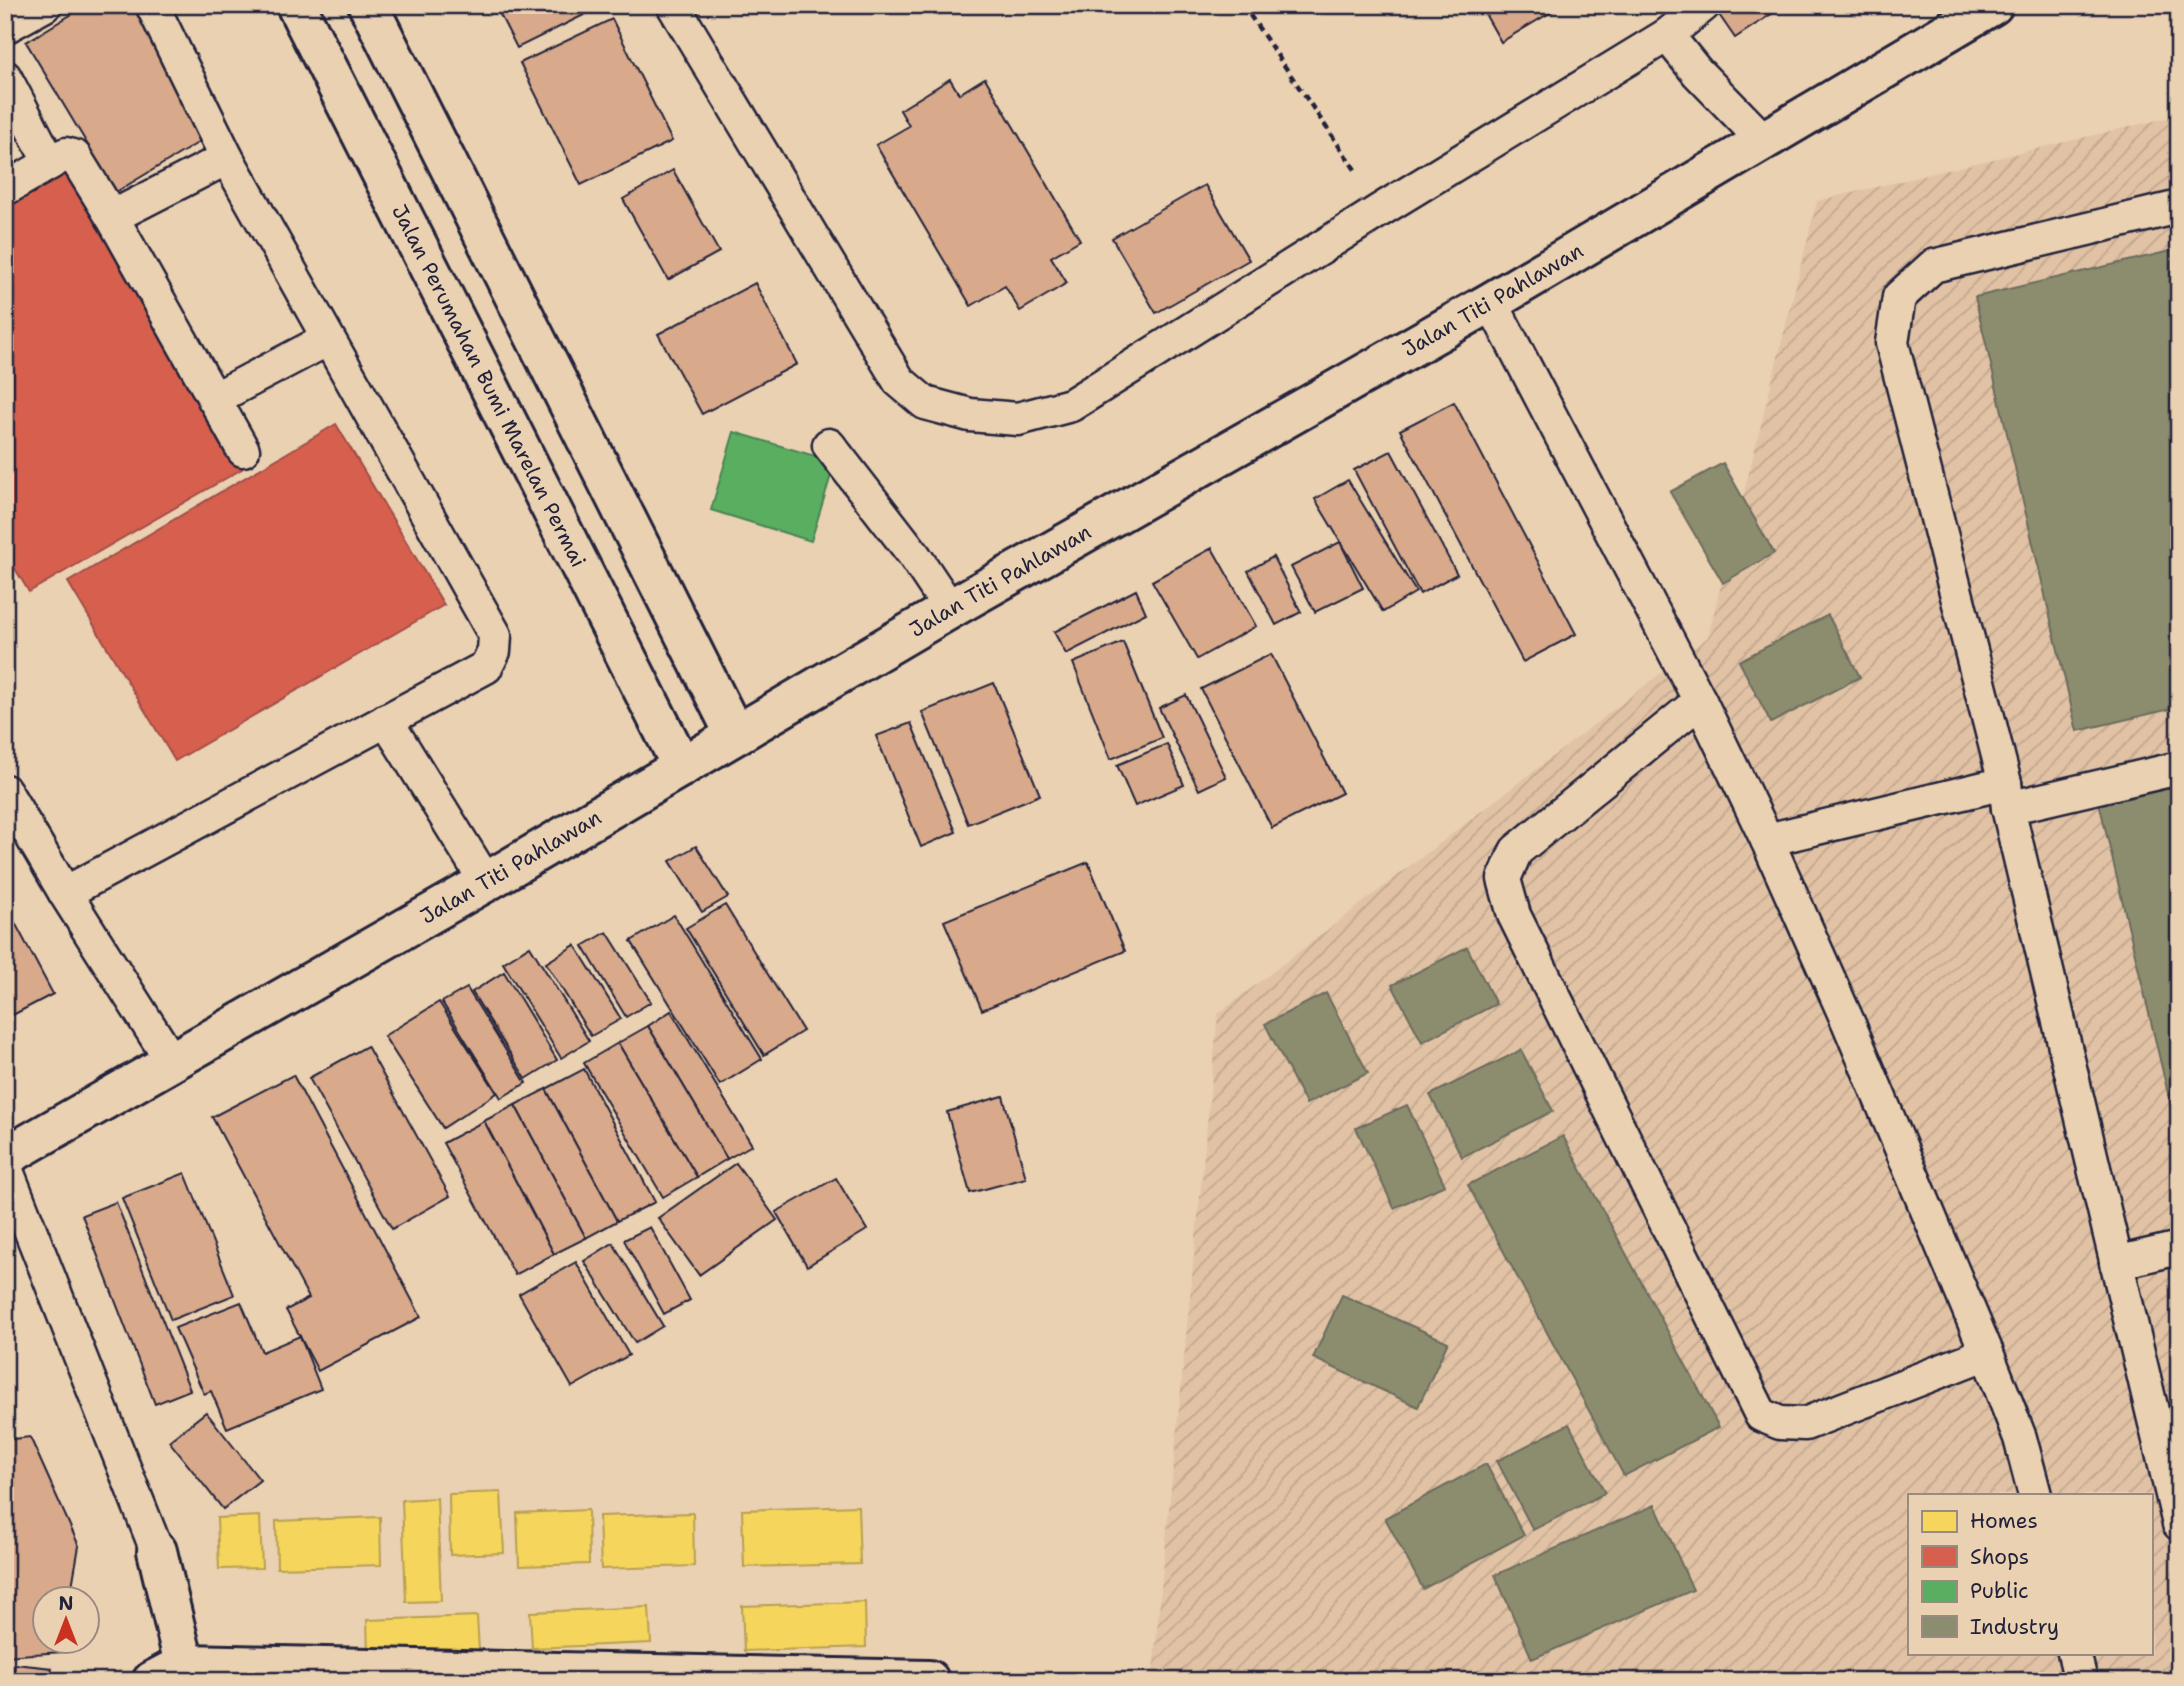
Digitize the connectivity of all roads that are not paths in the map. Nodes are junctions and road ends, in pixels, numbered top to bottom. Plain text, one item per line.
1 (45, 5) edge
2 (152, 5) edge
3 (296, 5) edge
4 (368, 5) edge
5 (673, 5) edge
6 (1704, 5) edge
7 (1993, 5) edge
8 (5, 27) edge
9 (1667, 35) junction
10 (5, 77) edge
11 (1763, 140) junction
12 (227, 158) junction
13 (50, 163) junction
14 (5, 189) edge
15 (2179, 207) edge
16 (112, 217) junction
17 (1490, 302) junction
18 (328, 339) junction
19 (214, 399) junction
20 (829, 445) dead end
21 (243, 450) dead end
22 (950, 609) junction
23 (1699, 701) junction
24 (386, 720) junction
25 (735, 735) junction
26 (682, 767) junction
27 (2179, 768) edge
28 (5, 792) edge
29 (2006, 795) junction
30 (1767, 840) junction
31 (486, 882) junction
32 (65, 893) junction
33 (172, 1062) junction
34 (5, 1157) edge
35 (5, 1166) edge
36 (2179, 1248) edge
37 (2116, 1263) junction
38 (1987, 1353) junction
39 (2035, 1494) edge
40 (2179, 1524) edge
41 (157, 1551) joint
42 (2074, 1654) edge
43 (168, 1672) edge
44 (483, 1675) edge
45 (803, 1679) edge
46 (929, 1680) edge
47 (2081, 1681) edge

1 - 8 lane
2 - 12 lane
3 - 26 street, Jalan Perumahan Bumi Marelan Permai
4 - 25 street
5 - 9 lane
6 - 9 lane
7 - 11 street, Jalan Titi Pahlawan
9 - 11 lane
10 - 13 lane
11 - 17 street, Jalan Titi Pahlawan
12 - 16 lane
12 - 18 lane
13 - 14 lane
13 - 16 lane
15 - 29 lane
16 - 19 lane
17 - 22 street, Jalan Titi Pahlawan
17 - 23 lane
18 - 19 lane
18 - 24 lane
19 - 21 lane
20 - 22 lane
22 - 25 street, Jalan Titi Pahlawan
23 - 30 lane
23 - 38 lane
24 - 31 lane
24 - 32 lane
25 - 26 street, Jalan Titi Pahlawan
26 - 31 street, Jalan Titi Pahlawan
27 - 29 lane
28 - 32 lane
29 - 30 lane
29 - 37 lane
30 - 38 lane
31 - 33 street, Jalan Titi Pahlawan
32 - 33 lane
33 - 34 street, Jalan Titi Pahlawan
35 - 41 lane
36 - 37 lane
37 - 40 lane
38 - 39 lane
41 - 43 street
42 - 47 lane
43 - 44 street
44 - 45 street
45 - 46 street

